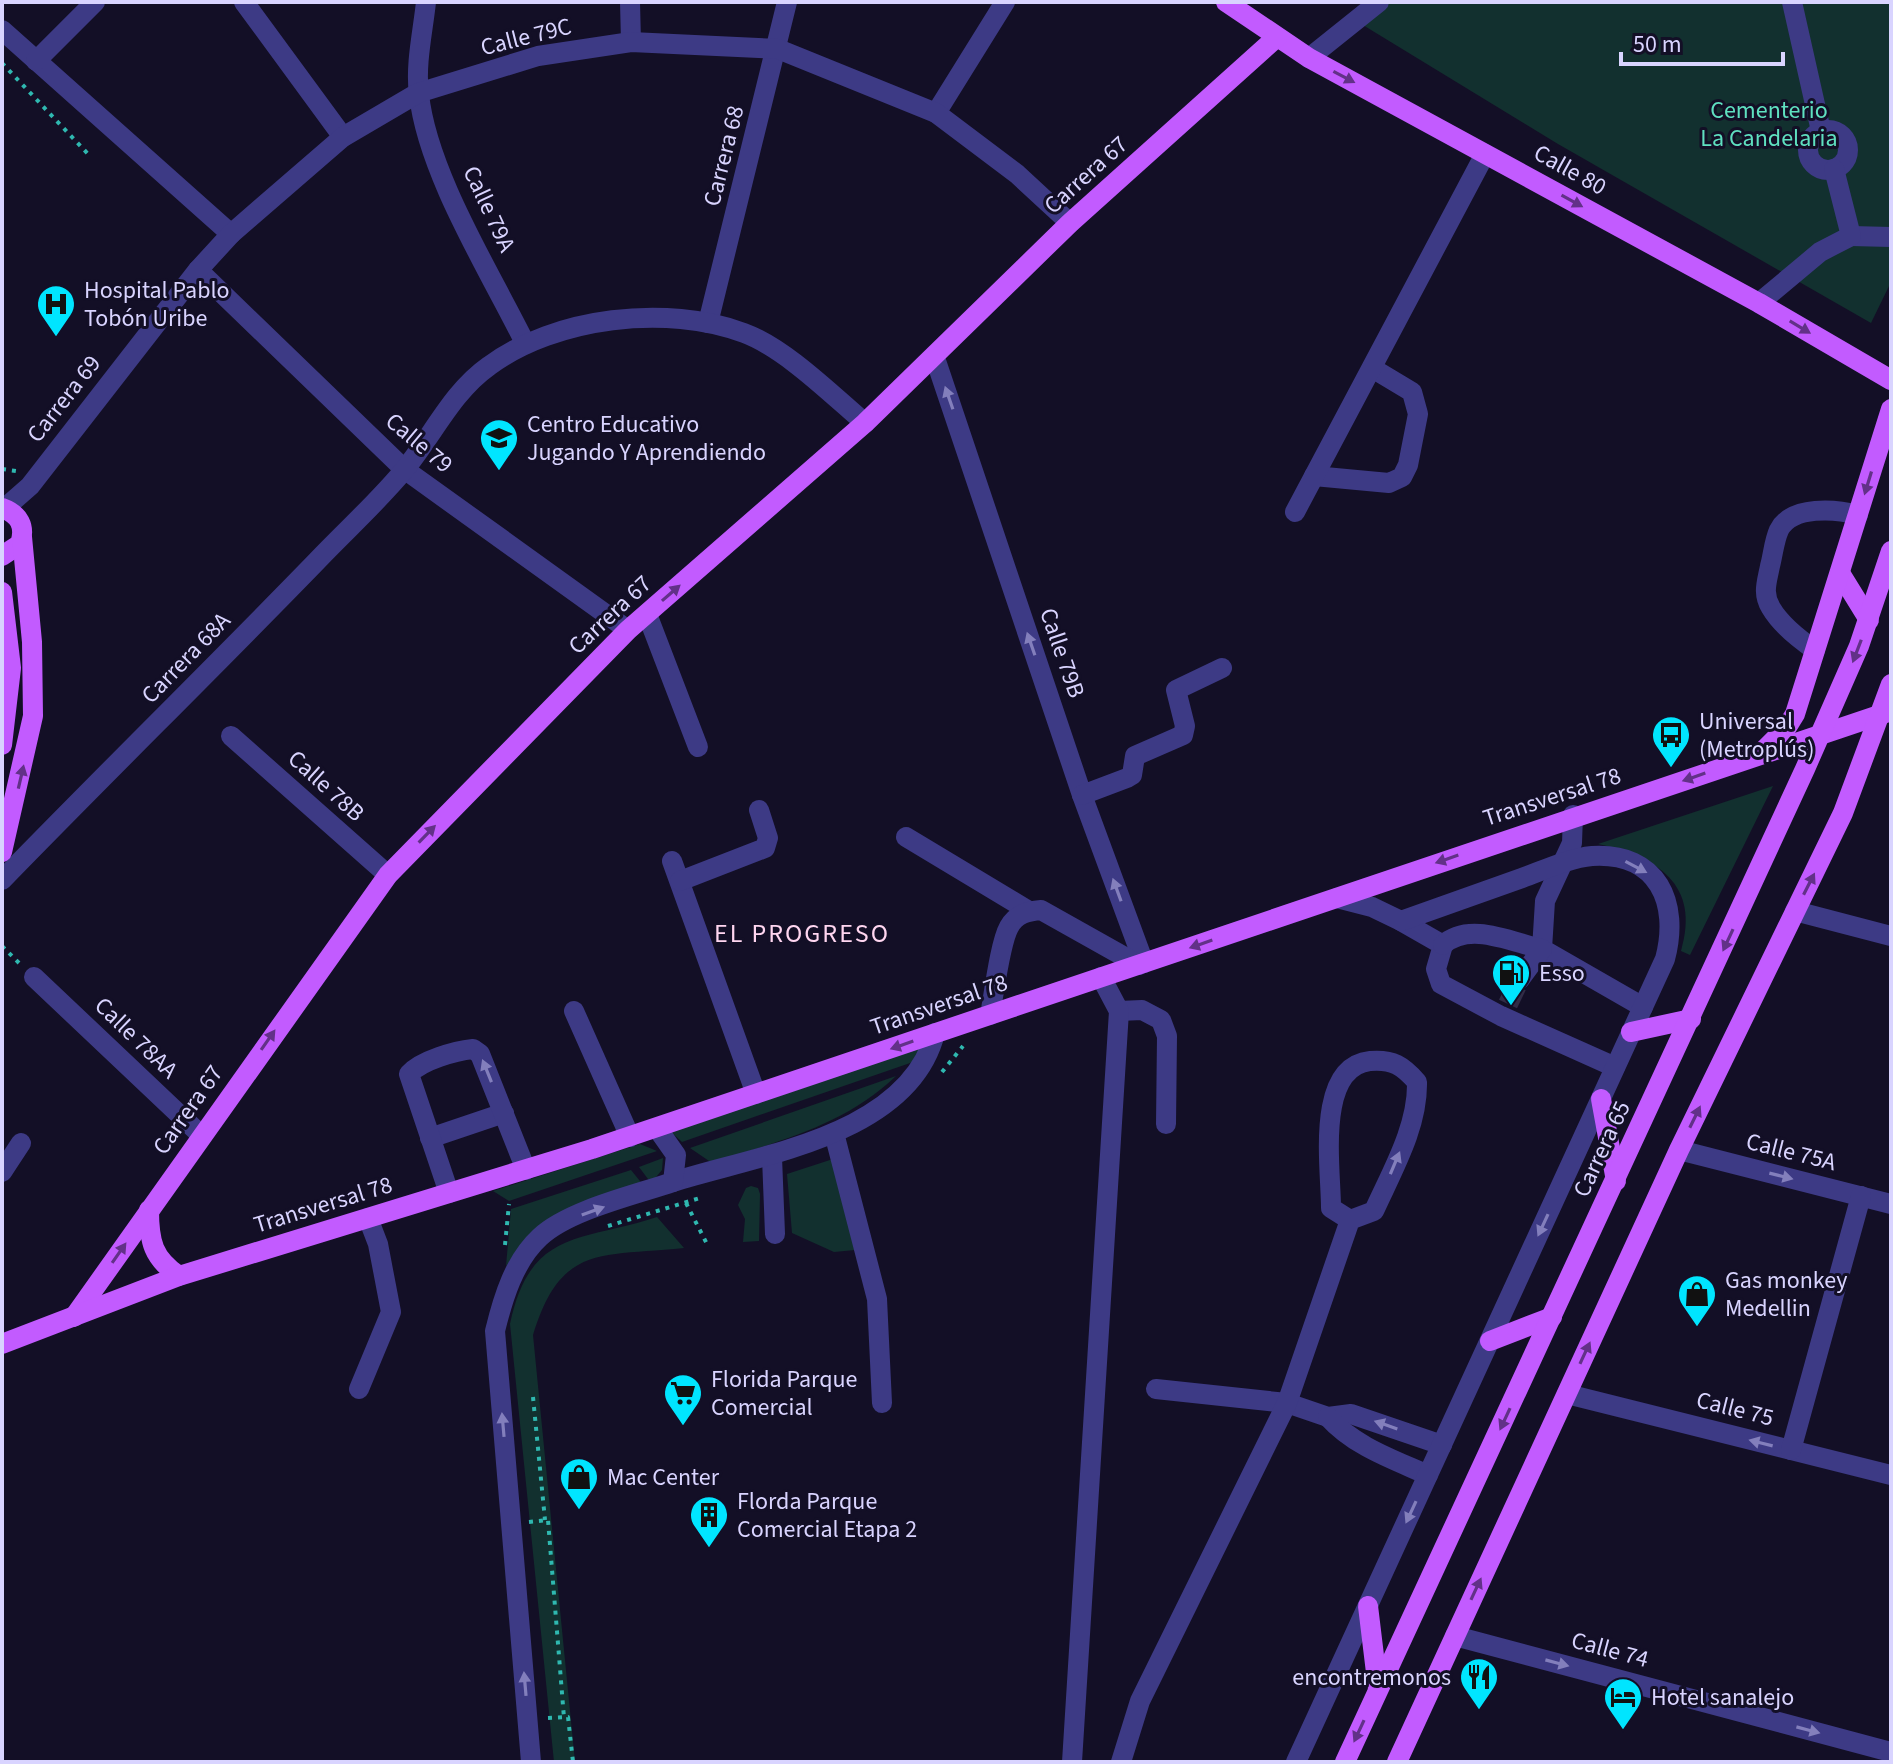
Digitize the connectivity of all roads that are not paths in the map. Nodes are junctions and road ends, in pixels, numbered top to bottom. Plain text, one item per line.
1 (95, 2) edge
2 (244, 2) edge
3 (426, 2) edge
4 (630, 2) edge
5 (787, 2) edge
6 (1005, 2) edge
7 (1226, 2) edge
8 (1379, 2) edge
9 (1792, 2) edge
10 (2, 30) edge
11 (1277, 37) junction
12 (631, 42) junction
13 (778, 49) junction
14 (1309, 58) junction
15 (36, 61) junction
16 (418, 93) junction
17 (936, 113) junction
18 (1821, 131) junction
19 (343, 137) junction
20 (1485, 154) junction
21 (1834, 169) junction
22 (1070, 223) junction
23 (231, 234) junction
24 (1851, 236) junction
25 (1891, 237) edge
26 (198, 270) junction
27 (1759, 303) junction
28 (708, 323) junction
29 (525, 343) junction
30 (935, 358) junction
31 (1372, 368) junction
32 (1891, 380) edge
33 (1891, 409) edge
34 (865, 423) junction
35 (404, 469) junction
36 (1314, 476) junction
37 (1295, 512) dead end
38 (1858, 515) junction
39 (12, 518) edge
40 (1891, 551) edge
41 (2, 556) edge
42 (1840, 573) junction
43 (2, 592) edge
44 (5, 610) edge
45 (647, 614) junction
46 (1869, 620) junction
47 (628, 630) junction
48 (1815, 650) junction
49 (1222, 668) dead end
50 (1891, 684) edge
51 (1886, 712) edge
52 (1821, 735) junction
53 (231, 736) dead end
54 (2, 745) edge
55 (698, 747) dead end
56 (1755, 757) junction
57 (1082, 795) junction
58 (759, 810) dead end
59 (1573, 815) junction
60 (906, 837) dead end
61 (2, 852) edge
62 (672, 861) dead end
63 (1561, 864) junction
64 (388, 875) junction
65 (2, 880) edge
66 (680, 881) junction
67 (1337, 898) junction
68 (1029, 911) junction
69 (1795, 911) junction
70 (1401, 921) junction
71 (1891, 936) edge
72 (1443, 945) junction
73 (1542, 949) junction
74 (1141, 964) junction
75 (34, 977) dead end
76 (1101, 977) junction
77 (1520, 979) tunnel mouth
78 (1643, 1007) junction
79 (574, 1011) dead end
80 (1119, 1011) junction
81 (990, 1015) junction
82 (1691, 1019) junction
83 (1631, 1032) junction
84 (935, 1033) junction
85 (1615, 1067) junction
86 (756, 1094) junction
87 (1601, 1099) junction
88 (504, 1113) junction
89 (1166, 1124) dead end
90 (657, 1128) junction
91 (834, 1133) junction
92 (202, 1136) junction
93 (630, 1137) junction
94 (430, 1138) junction
95 (21, 1143) dead end
96 (1679, 1150) junction
97 (676, 1155) junction
98 (772, 1157) junction
99 (526, 1170) junction
100 (2, 1172) edge
101 (703, 1172) junction
102 (1616, 1181) junction
103 (673, 1182) junction
104 (449, 1193) junction
105 (1861, 1196) junction
106 (1891, 1204) edge
107 (149, 1210) junction
108 (368, 1218) junction
109 (1350, 1220) junction
110 (775, 1234) dead end
111 (179, 1276) junction
112 (74, 1317) junction
113 (1552, 1317) junction
114 (1490, 1341) junction
115 (2, 1344) edge
116 (359, 1389) dead end
117 (1156, 1389) dead end
118 (1567, 1394) junction
119 (882, 1403) dead end
120 (1287, 1403) junction
121 (1328, 1417) junction
122 (1442, 1445) junction
123 (1791, 1450) junction
124 (1428, 1475) junction
125 (1891, 1475) edge
126 (1368, 1606) junction
127 (1455, 1636) junction
128 (1378, 1690) junction
129 (1891, 1752) edge
130 (531, 1762) edge
131 (1072, 1762) edge
132 (1121, 1762) edge
133 (1296, 1762) edge
134 (1345, 1762) edge
135 (1397, 1762) edge

1 - 15 street
2 - 19 street
3 - 16 street
4 - 12 street
5 - 13 street, Carrera 68
6 - 17 street
7 - 11 main road, Calle 80
8 - 14 street
9 - 18 street
10 - 15 street
11 - 14 main road, Calle 80
11 - 22 main road, Carrera 67
12 - 13 street, Calle 79C
12 - 16 street, Calle 79C
13 - 17 street, Calle 79C
13 - 28 street, Carrera 68
14 -> 20 main road, Calle 80
15 - 23 street
16 - 19 street, Calle 79C
16 - 29 street, Calle 79A
17 - 22 street, Calle 79C
18 - 21 street
18 - 21 street
19 - 23 street, Calle 79C
20 -> 27 main road, Calle 80
20 - 31 street
21 - 24 street
22 - 30 main road, Carrera 67
23 - 26 street, Carrera 69
24 - 25 street
24 - 27 street
26 - 35 street, Calle 79
26 - 39 street, Carrera 69
27 -> 32 main road, Calle 80
28 - 29 street
28 - 34 street
29 - 35 street
30 - 34 main road, Carrera 67
57 -> 30 street, Calle 79B
31 - 36 street
31 - 36 street
33 -> 38 main road
45 -> 34 main road, Carrera 67
35 - 47 street, Calle 79
35 - 65 street, Carrera 68A
36 - 37 street
38 - 42 main road
38 - 48 street
39 - 41 main road
61 -> 39 main road, Carrera 69
40 - 46 main road, Carrera 65
42 - 46 main road
42 - 48 main road
43 - 44 main road
44 - 54 main road
45 - 47 main road, Carrera 67
45 - 55 street
46 -> 52 main road, Carrera 65
64 -> 47 main road, Carrera 67
48 - 56 main road
49 - 57 street
50 - 51 main road
51 - 52 main road, Transversal 78
69 -> 51 main road
52 - 56 main road, Transversal 78
52 -> 82 main road, Carrera 65
53 - 64 street, Calle 78B
56 -> 59 main road, Transversal 78
74 -> 57 street, Calle 79B
58 - 66 street
59 - 63 street
59 -> 67 main road, Transversal 78
60 - 68 street
62 - 66 street
63 - 70 street
63 - 73 street
63 -> 78 street
92 -> 64 main road, Carrera 67
66 - 86 street
67 - 70 street
67 -> 74 main road, Transversal 78
68 - 74 street
68 - 81 street
69 - 71 street
96 -> 69 main road
70 - 72 street
72 - 73 street
72 - 85 street
73 - 77 street
73 - 78 street
74 - 76 main road, Transversal 78
75 - 92 street, Calle 78AA
76 - 80 street
76 - 81 main road, Transversal 78
78 - 83 street
79 - 93 street
80 - 89 street
80 - 131 street
81 - 84 main road, Transversal 78
82 - 83 main road
82 - 102 main road, Carrera 65
83 - 85 street
84 -> 86 main road, Transversal 78
84 - 91 street
85 - 87 street
86 - 90 main road, Transversal 78
87 - 102 main road
87 -> 114 street
88 - 94 street
88 -> 94 street
88 - 99 street
90 - 93 main road, Transversal 78
90 - 97 street
91 - 98 street
91 - 119 street
92 - 107 main road, Carrera 67
93 - 99 main road, Transversal 78
94 - 104 street
95 - 100 street
96 -> 105 street, Calle 75A
118 -> 96 main road
97 - 101 street
97 - 103 street
98 - 101 street
98 - 110 street
99 - 104 main road, Transversal 78
101 - 103 street
102 - 113 main road, Carrera 65
130 -> 103 street
104 - 108 main road, Transversal 78
105 - 106 street, Calle 75A
105 - 123 street
107 - 111 main road
112 -> 107 main road, Carrera 67
108 - 111 main road, Transversal 78
108 - 116 street
109 -> 109 street
109 - 120 street
111 - 112 main road, Transversal 78
112 - 115 main road, Transversal 78
113 - 114 main road
113 -> 128 main road, Carrera 65
114 - 122 street
117 - 120 street
123 -> 118 street, Calle 75
127 -> 118 main road
120 - 121 street
120 - 132 street
122 -> 121 street
121 - 124 street
122 - 124 street
123 - 125 street, Calle 75
124 -> 126 street
126 - 128 main road
126 - 133 street
127 -> 129 street, Calle 74
127 - 135 main road
128 -> 134 main road, Carrera 65

